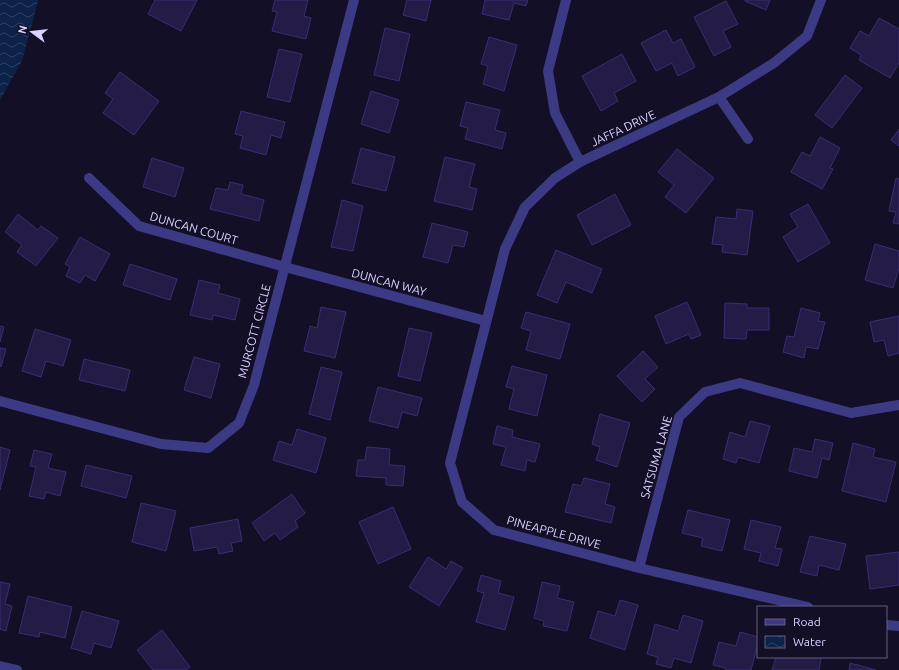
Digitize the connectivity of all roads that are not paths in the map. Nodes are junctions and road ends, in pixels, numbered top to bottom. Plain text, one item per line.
1 (354, 0) edge
2 (566, 0) edge
3 (821, 0) edge
4 (719, 97) junction
5 (748, 139) dead end
6 (580, 162) junction
7 (89, 178) dead end
8 (285, 267) junction
9 (486, 321) junction
10 (0, 401) edge
11 (899, 405) edge
12 (639, 568) junction
13 (804, 606) edge
14 (887, 625) edge
15 (899, 626) edge
16 (0, 666) edge
17 (17, 670) edge

1 - 8 street, MURCOTT CIRCLE
2 - 6 street
3 - 4 street, JAFFA DRIVE
4 - 5 street
4 - 6 street, JAFFA DRIVE
6 - 9 street, JAFFA DRIVE
7 - 8 street, DUNCAN COURT
8 - 9 street, DUNCAN WAY
8 - 10 street, MURCOTT CIRCLE
9 - 12 street, PINEAPPLE DRIVE
11 - 12 street, SATSUMA LANE
12 - 13 street, PINEAPPLE DRIVE
14 - 15 street
16 - 17 street

